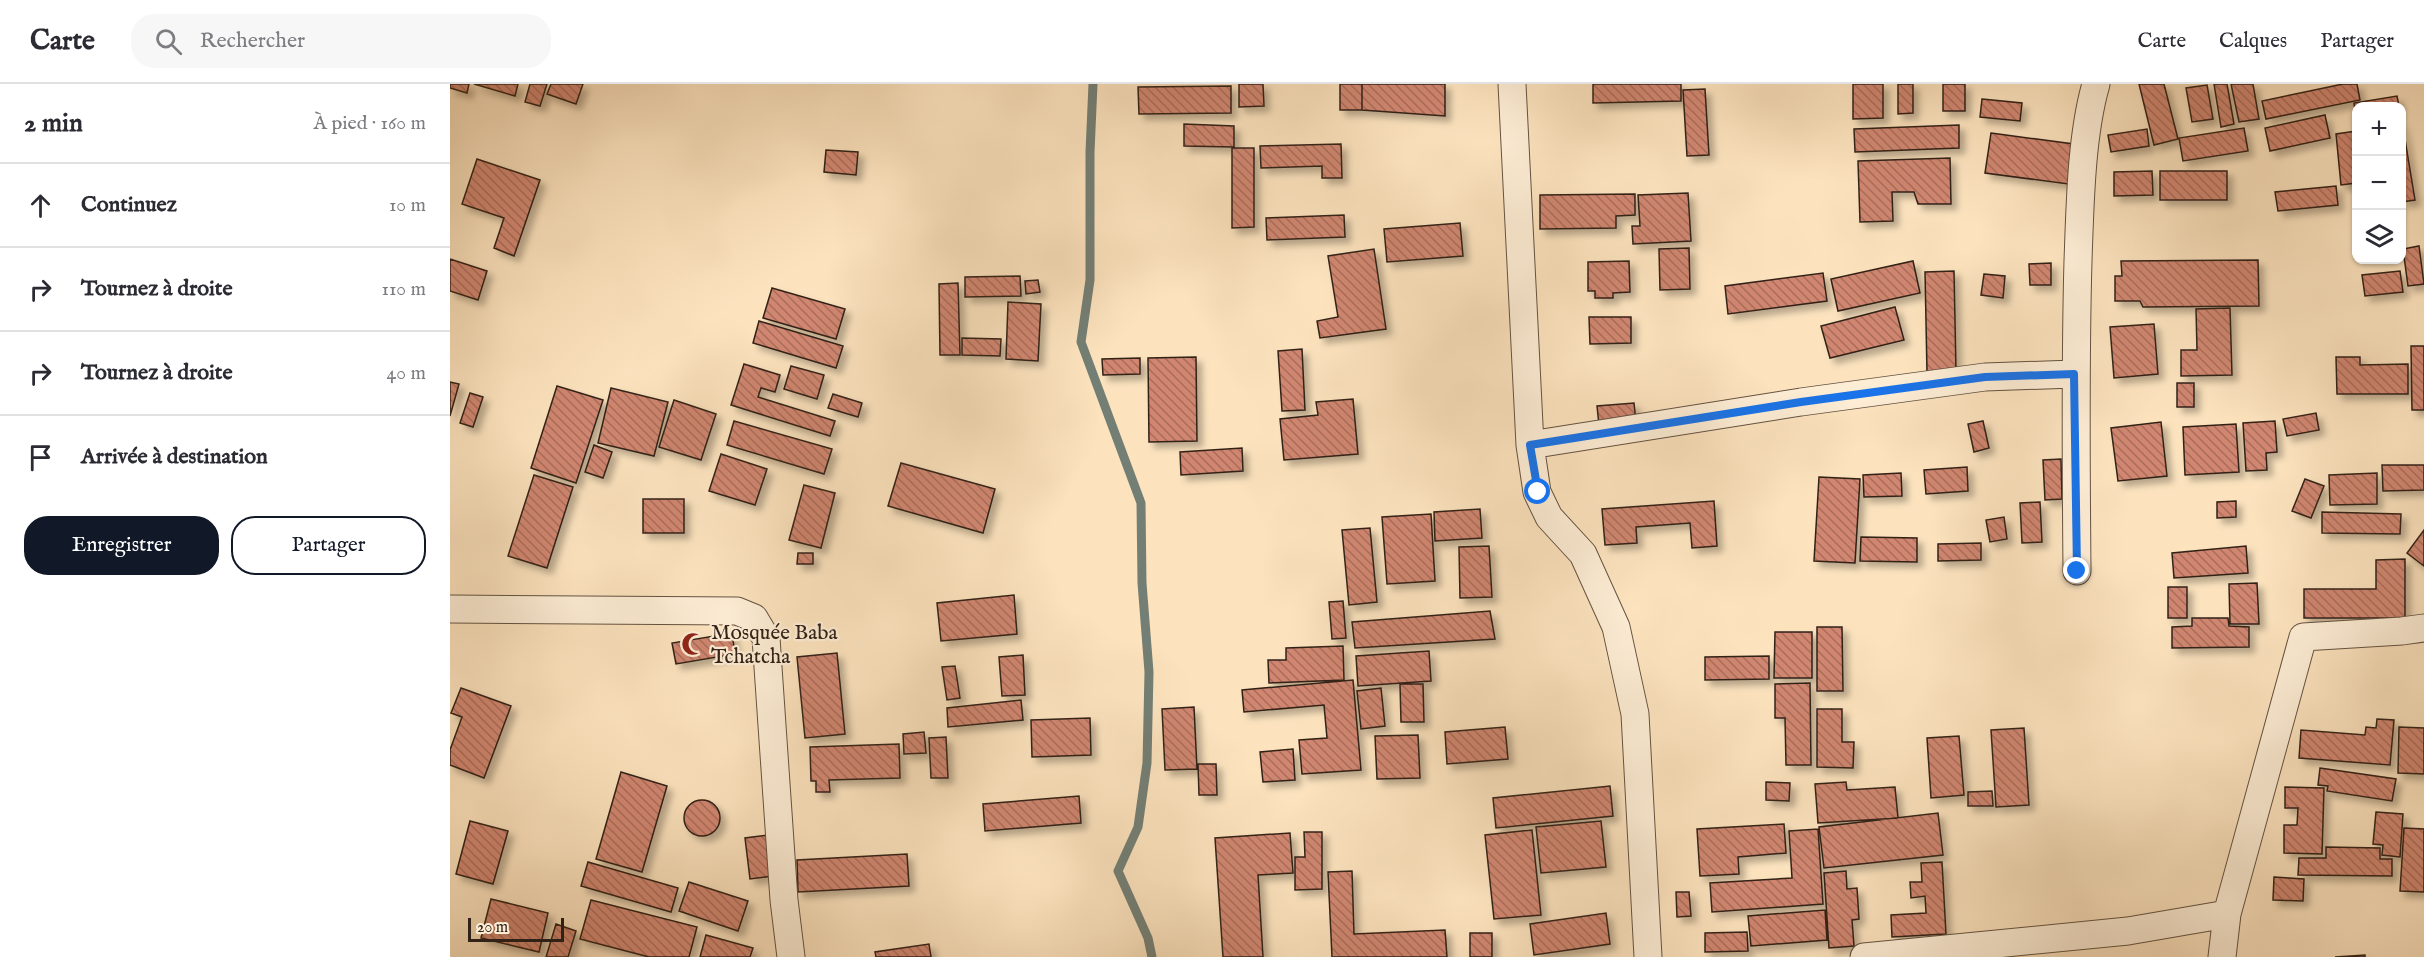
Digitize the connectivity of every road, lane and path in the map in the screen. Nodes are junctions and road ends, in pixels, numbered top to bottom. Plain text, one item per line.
1 (1512, 84) edge
2 (2096, 84) edge
3 (2074, 374) junction
4 (1530, 445) junction
5 (2077, 571) dead end
6 (450, 609) edge
7 (2424, 628) edge
8 (2227, 914) junction
9 (791, 957) edge
10 (1648, 957) edge
11 (1864, 957) edge
12 (2222, 957) edge

1 - 4 street
2 - 3 street
3 - 4 street
3 - 5 street
4 - 10 street
6 - 9 street
7 - 8 street
8 - 11 street
8 - 12 street

